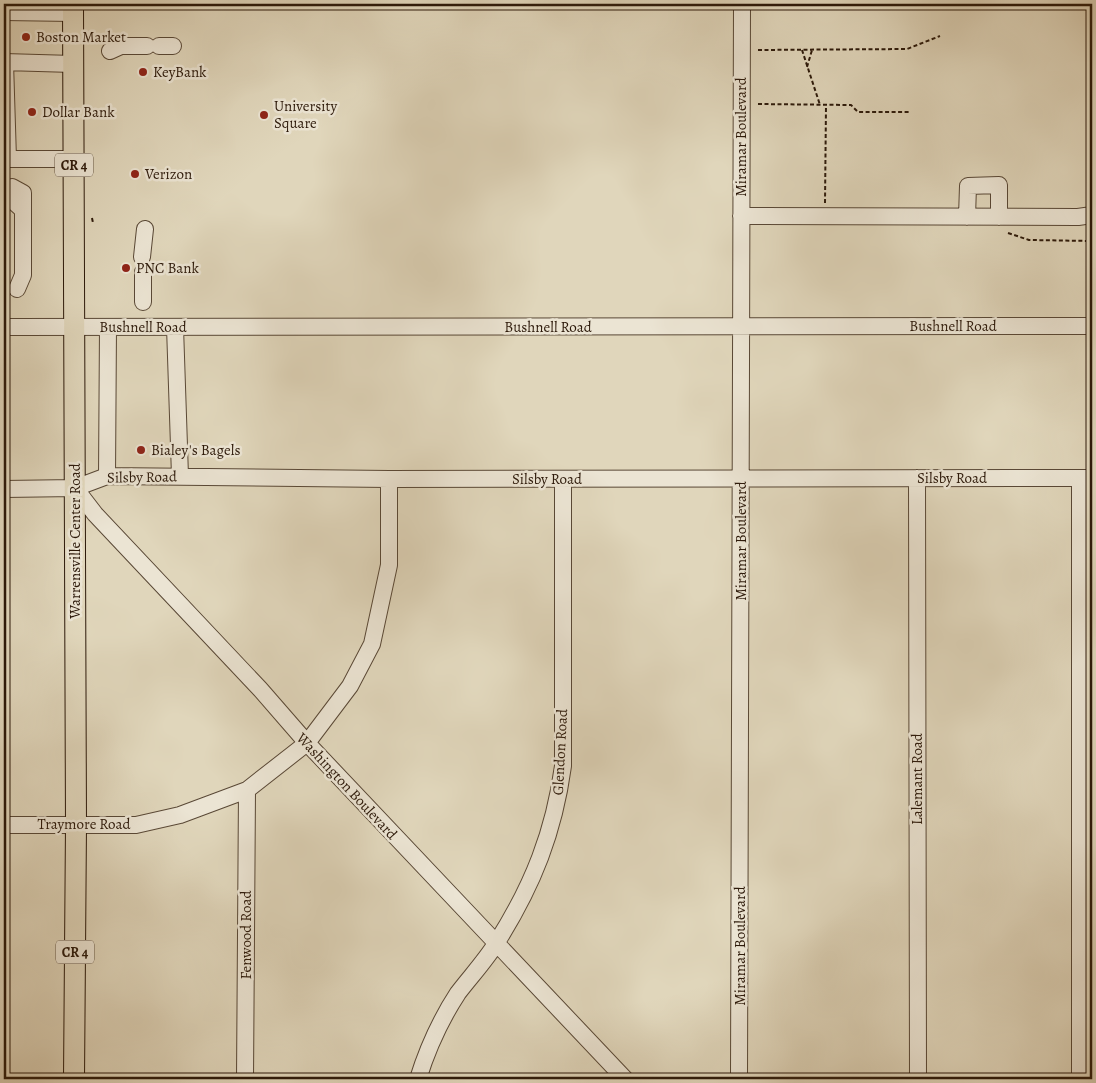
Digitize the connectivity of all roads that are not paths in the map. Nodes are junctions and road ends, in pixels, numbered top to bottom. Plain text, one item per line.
1 (742, 4) edge
2 (73, 8) edge
3 (4, 12) edge
4 (160, 46) dead end
5 (110, 52) dead end
6 (4, 62) edge
7 (73, 64) junction
8 (5, 79) edge
9 (6, 159) edge
10 (74, 159) junction
11 (4, 190) edge
12 (4, 196) edge
13 (23, 210) junction
14 (1092, 215) edge
15 (741, 216) junction
16 (967, 217) junction
17 (1000, 217) junction
18 (144, 229) dead end
19 (18, 289) dead end
20 (143, 302) dead end
21 (1092, 326) edge
22 (4, 327) edge
23 (75, 327) junction
24 (108, 327) junction
25 (175, 327) junction
26 (741, 327) junction
27 (107, 476) junction
28 (180, 476) junction
29 (916, 478) junction
30 (1086, 478) edge
31 (389, 479) junction
32 (563, 479) junction
33 (742, 479) junction
34 (75, 488) junction
35 (4, 490) edge
36 (307, 743) junction
37 (247, 790) junction
38 (4, 825) edge
39 (76, 825) junction
40 (496, 944) junction
41 (74, 1079) edge
42 (245, 1079) edge
43 (418, 1079) edge
44 (625, 1079) edge
45 (739, 1079) edge
46 (918, 1079) edge
47 (1080, 1079) edge

1 - 15 street, Miramar Boulevard
2 - 3 street
2 - 7 main road, Warrensville Center Road / CR 4
4 - 5 street
6 - 7 street
6 - 8 street
7 - 10 main road, Warrensville Center Road / CR 4
8 - 9 street
9 - 10 street
10 - 23 main road, Warrensville Center Road / CR 4
11 - 13 street
12 - 13 street
13 - 19 street
14 - 17 street
15 - 16 street
15 - 26 street, Miramar Boulevard
16 - 17 street
16 - 17 street
18 - 20 street
21 - 26 street, Bushnell Road
22 - 23 street, Bushnell Road
23 - 24 street, Bushnell Road
23 - 34 main road, Warrensville Center Road / CR 4
24 - 25 street, Bushnell Road
24 - 27 street
25 - 26 street, Bushnell Road
25 - 28 street
26 - 33 street, Miramar Boulevard
27 - 28 street, Silsby Road
27 - 34 street, Silsby Road
28 - 31 street, Silsby Road
29 - 30 street, Silsby Road
29 - 33 street, Silsby Road
29 - 46 street, Lalemant Road
30 - 47 street
31 - 32 street, Silsby Road
31 - 36 street, Traymore Road
32 - 33 street, Silsby Road
32 - 40 street, Glendon Road
33 - 45 street, Miramar Boulevard
34 - 35 street, Silsby Road
34 - 36 street, Washington Boulevard
34 - 39 main road, Warrensville Center Road / CR 4
36 - 37 street, Traymore Road
36 - 40 street, Washington Boulevard
37 - 39 street, Traymore Road
37 - 42 street, Fenwood Road
38 - 39 street, Traymore Road
39 - 41 main road, Warrensville Center Road / CR 4
40 - 43 street, Glendon Road
40 - 44 street, Washington Boulevard

